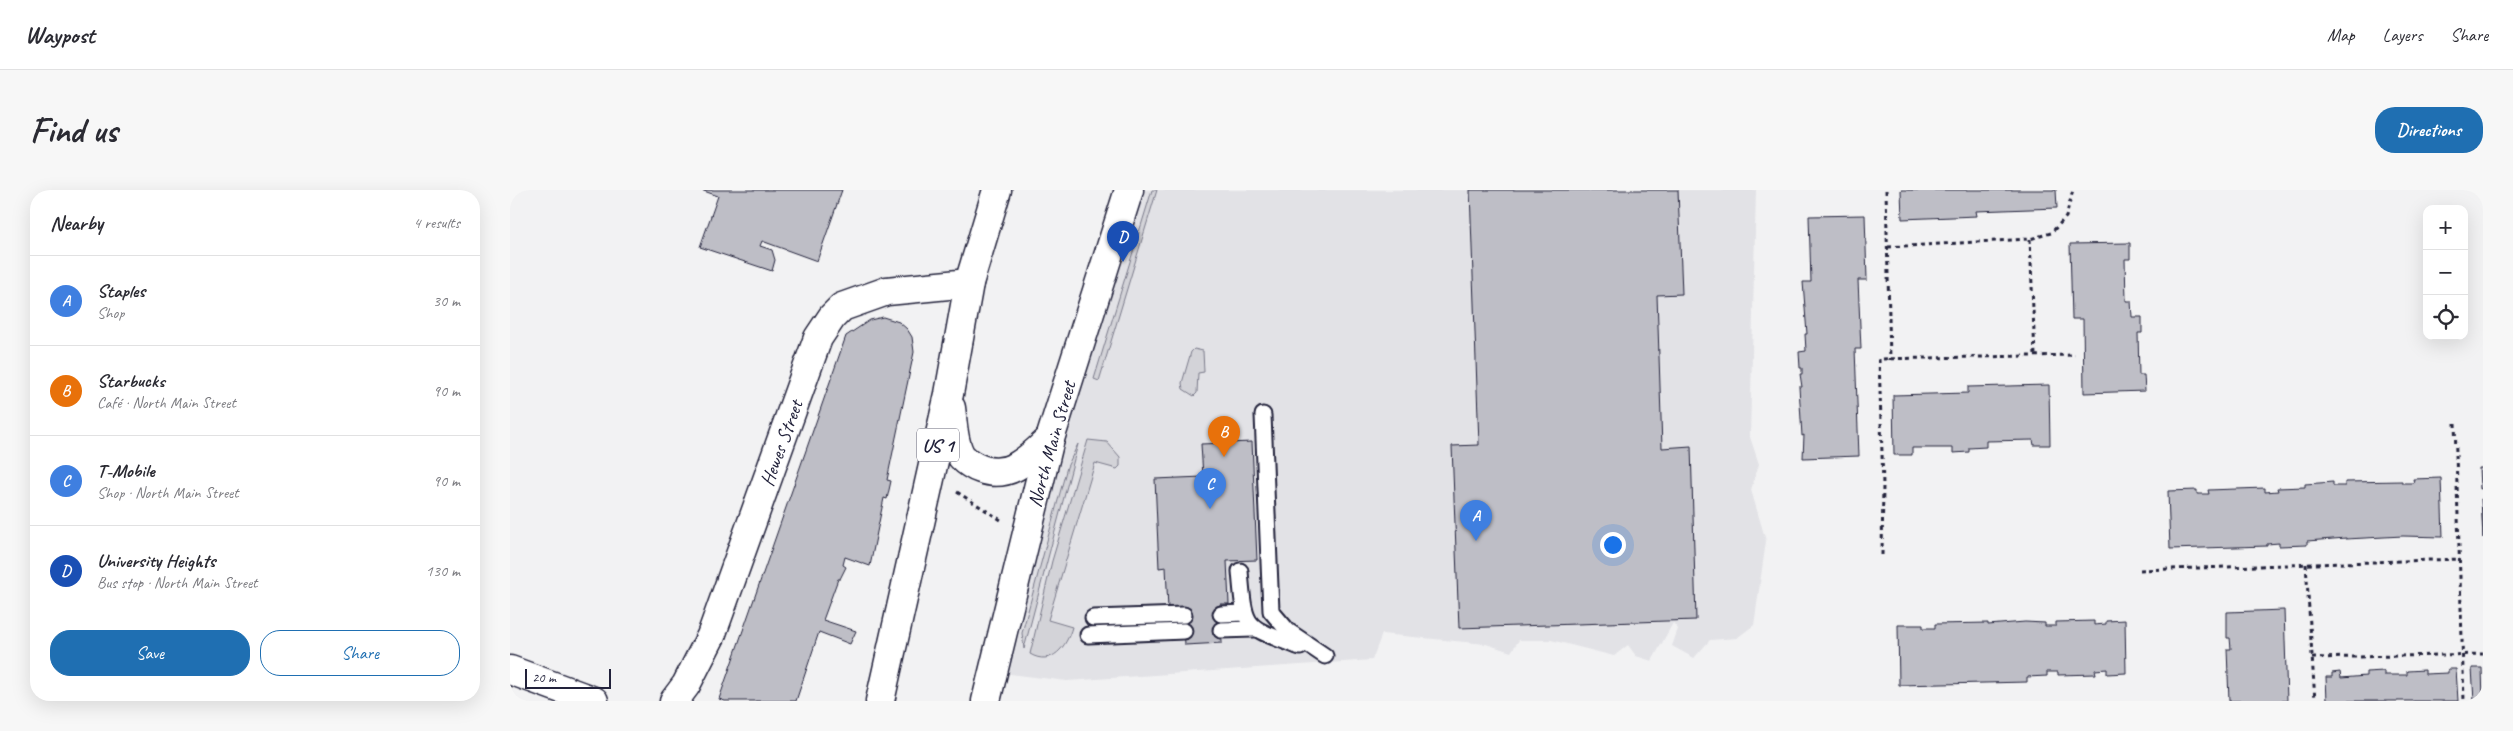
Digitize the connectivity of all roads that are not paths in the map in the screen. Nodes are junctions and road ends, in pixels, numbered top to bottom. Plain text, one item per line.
1 (998, 190) edge
2 (1129, 190) edge
3 (969, 284) junction
4 (949, 394) junction
5 (1263, 415) dead end
6 (1050, 438) junction
7 (1240, 570) dead end
8 (1244, 613) junction
9 (1221, 614) dead end
10 (1184, 615) dead end
11 (1093, 618) dead end
12 (1253, 629) junction
13 (1221, 630) dead end
14 (1184, 631) dead end
15 (1088, 635) dead end
16 (510, 670) edge
17 (594, 701) edge
18 (674, 701) edge
19 (880, 701) edge
20 (986, 701) edge

1 - 3 main road, US 1
2 - 6 main road, North Main Street
3 - 4 main road, US 1
3 - 18 main road, Hewes Street
4 - 6 main road
4 - 19 main road, US 1
5 - 12 lane
6 - 20 main road, North Main Street
7 - 8 lane
8 - 9 lane
8 - 12 lane
10 - 11 lane
12 - 13 lane
14 - 15 lane
16 - 17 main road

